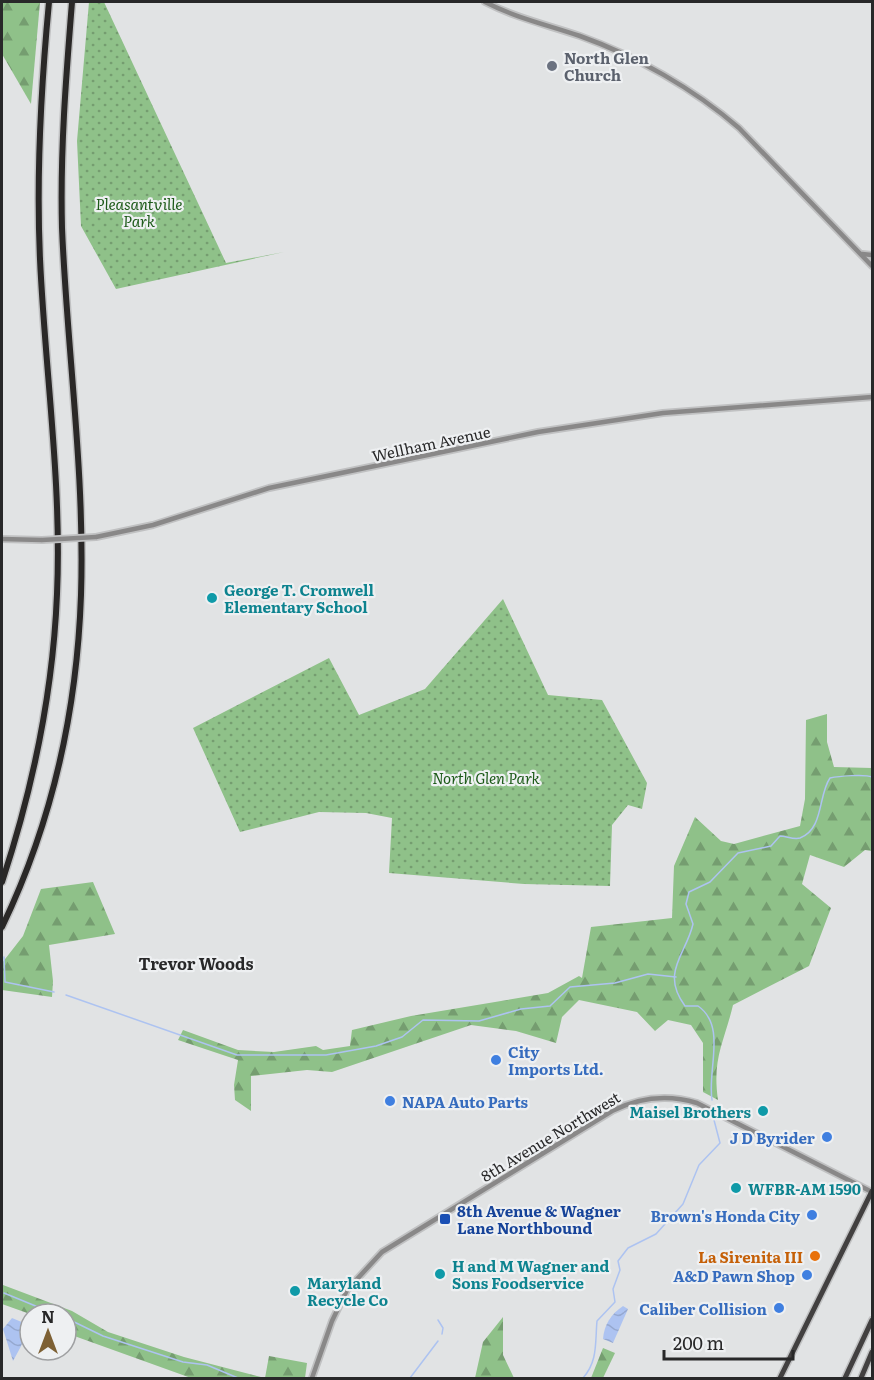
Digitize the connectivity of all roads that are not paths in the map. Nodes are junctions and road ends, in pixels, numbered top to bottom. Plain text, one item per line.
1 (49, 2) edge
2 (72, 2) edge
3 (485, 2) edge
4 (862, 254) junction
5 (873, 255) edge
6 (873, 266) edge
7 (873, 397) edge
8 (2, 538) edge
9 (2, 882) edge
10 (2, 927) edge
11 (872, 1192) edge
12 (873, 1320) edge
13 (873, 1352) edge
14 (312, 1378) edge
15 (780, 1378) edge
16 (845, 1378) edge
17 (861, 1378) edge

1 - 9 highway
2 - 10 highway
3 - 4 street
4 - 5 street
4 - 6 street
7 - 8 street, Wellham Avenue, bridge
11 - 14 street, 8th Avenue Northwest
11 - 15 main road
12 - 16 main road
13 - 17 main road

